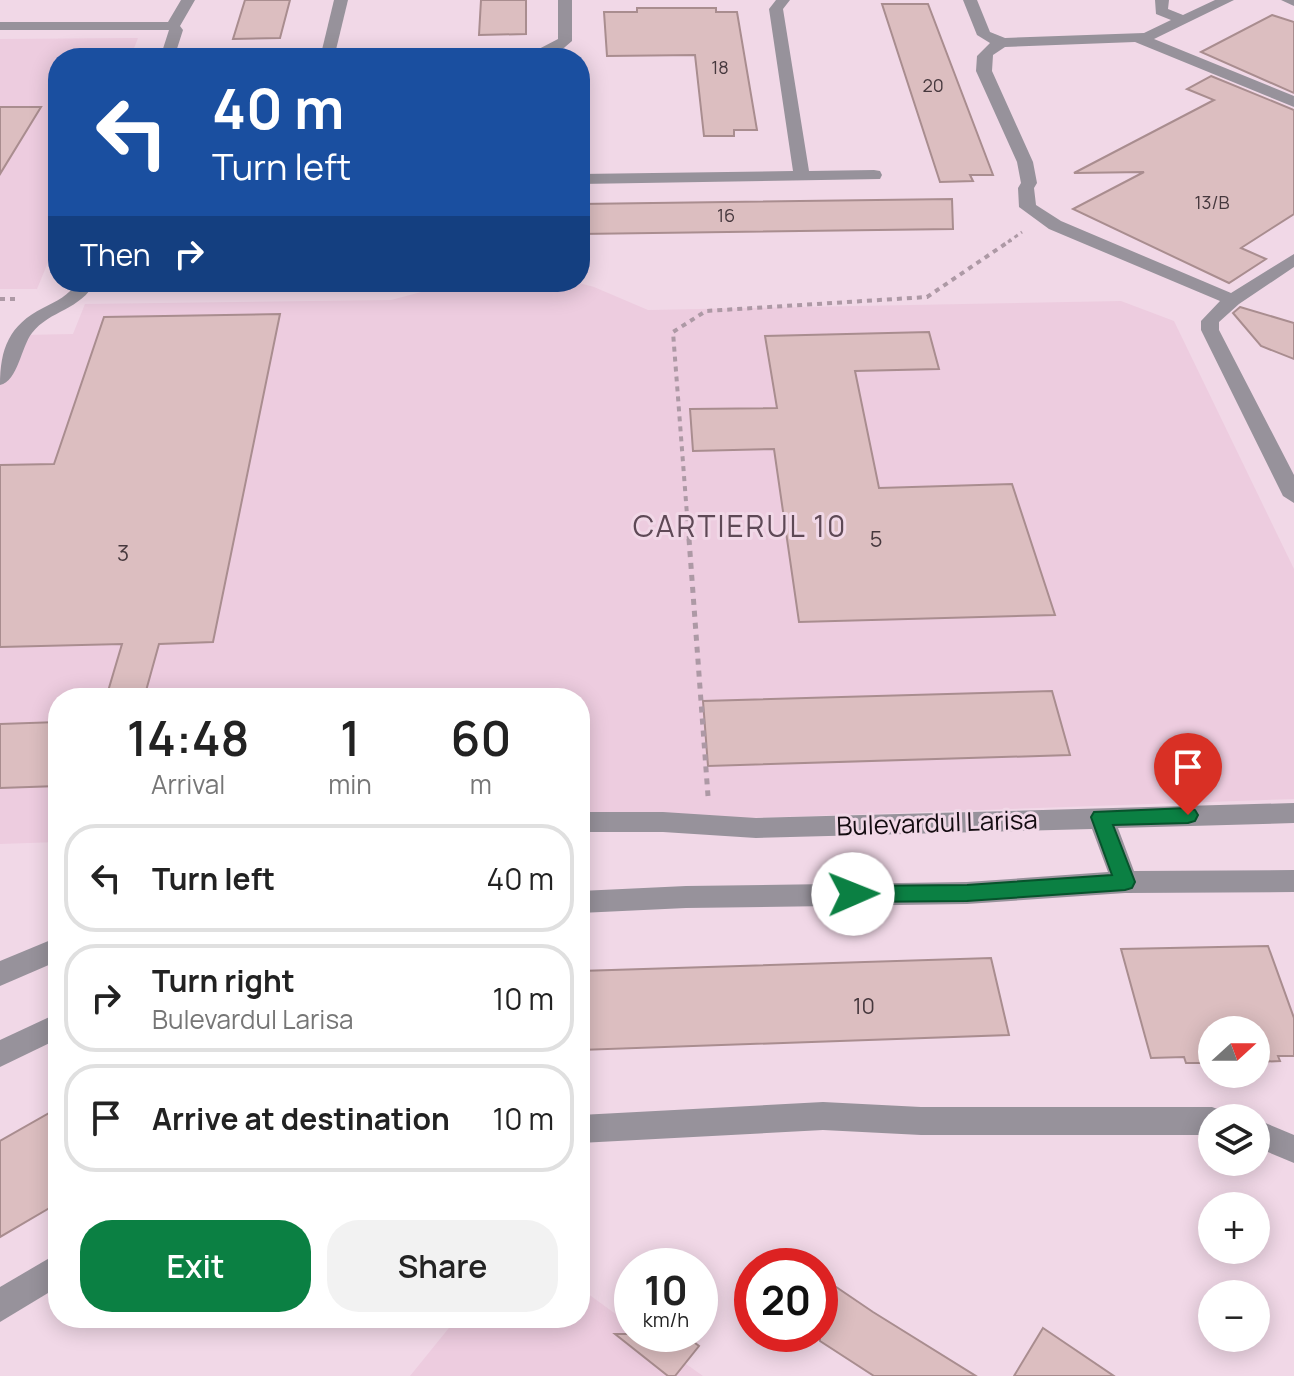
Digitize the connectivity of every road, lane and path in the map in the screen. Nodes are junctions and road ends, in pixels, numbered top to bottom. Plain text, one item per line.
1 (188, 0) edge
2 (341, 0) edge
3 (565, 0) edge
4 (783, 0) edge
5 (970, 0) edge
6 (1162, 0) edge
7 (1227, 0) edge
8 (1288, 0) edge
9 (1294, 2) edge
10 (1185, 21) junction
11 (0, 26) edge
12 (173, 26) junction
13 (1138, 38) junction
14 (1003, 43) junction
15 (170, 48) edge
16 (329, 48) edge
17 (556, 48) edge
18 (1294, 102) edge
19 (874, 175) dead end
20 (802, 176) junction
21 (590, 179) edge
22 (1043, 218) junction
23 (1294, 259) edge
24 (79, 292) edge
25 (1232, 300) junction
26 (0, 379) edge
27 (1294, 496) edge
28 (1294, 813) edge
29 (1101, 817) junction
30 (590, 822) edge
31 (711, 826) junction
32 (1294, 881) edge
33 (1125, 882) junction
34 (590, 902) edge
35 (48, 953) edge
36 (0, 974) edge
37 (48, 1030) edge
38 (0, 1054) edge
39 (1198, 1121) edge
40 (590, 1128) edge
41 (1270, 1139) edge
42 (1294, 1149) edge
43 (48, 1275) edge
44 (0, 1306) edge

1 - 12 street
2 - 16 street
3 - 17 street
4 - 20 street
5 - 14 street
6 - 10 street
7 - 10 street
8 - 9 street
10 - 13 street
11 - 12 street
12 - 15 street
13 - 14 street
13 - 18 street
14 - 22 street
19 - 20 street
20 - 21 street
22 - 25 street
22 - 31 path
23 - 25 street
24 - 26 street
25 - 27 street
28 - 29 street, Bulevardul Larisa
29 - 31 street, Bulevardul Larisa
29 - 33 street
30 - 31 street, Bulevardul Larisa
32 - 33 street
33 - 34 street
35 - 36 street
37 - 38 street
39 - 40 street
41 - 42 street
43 - 44 street

